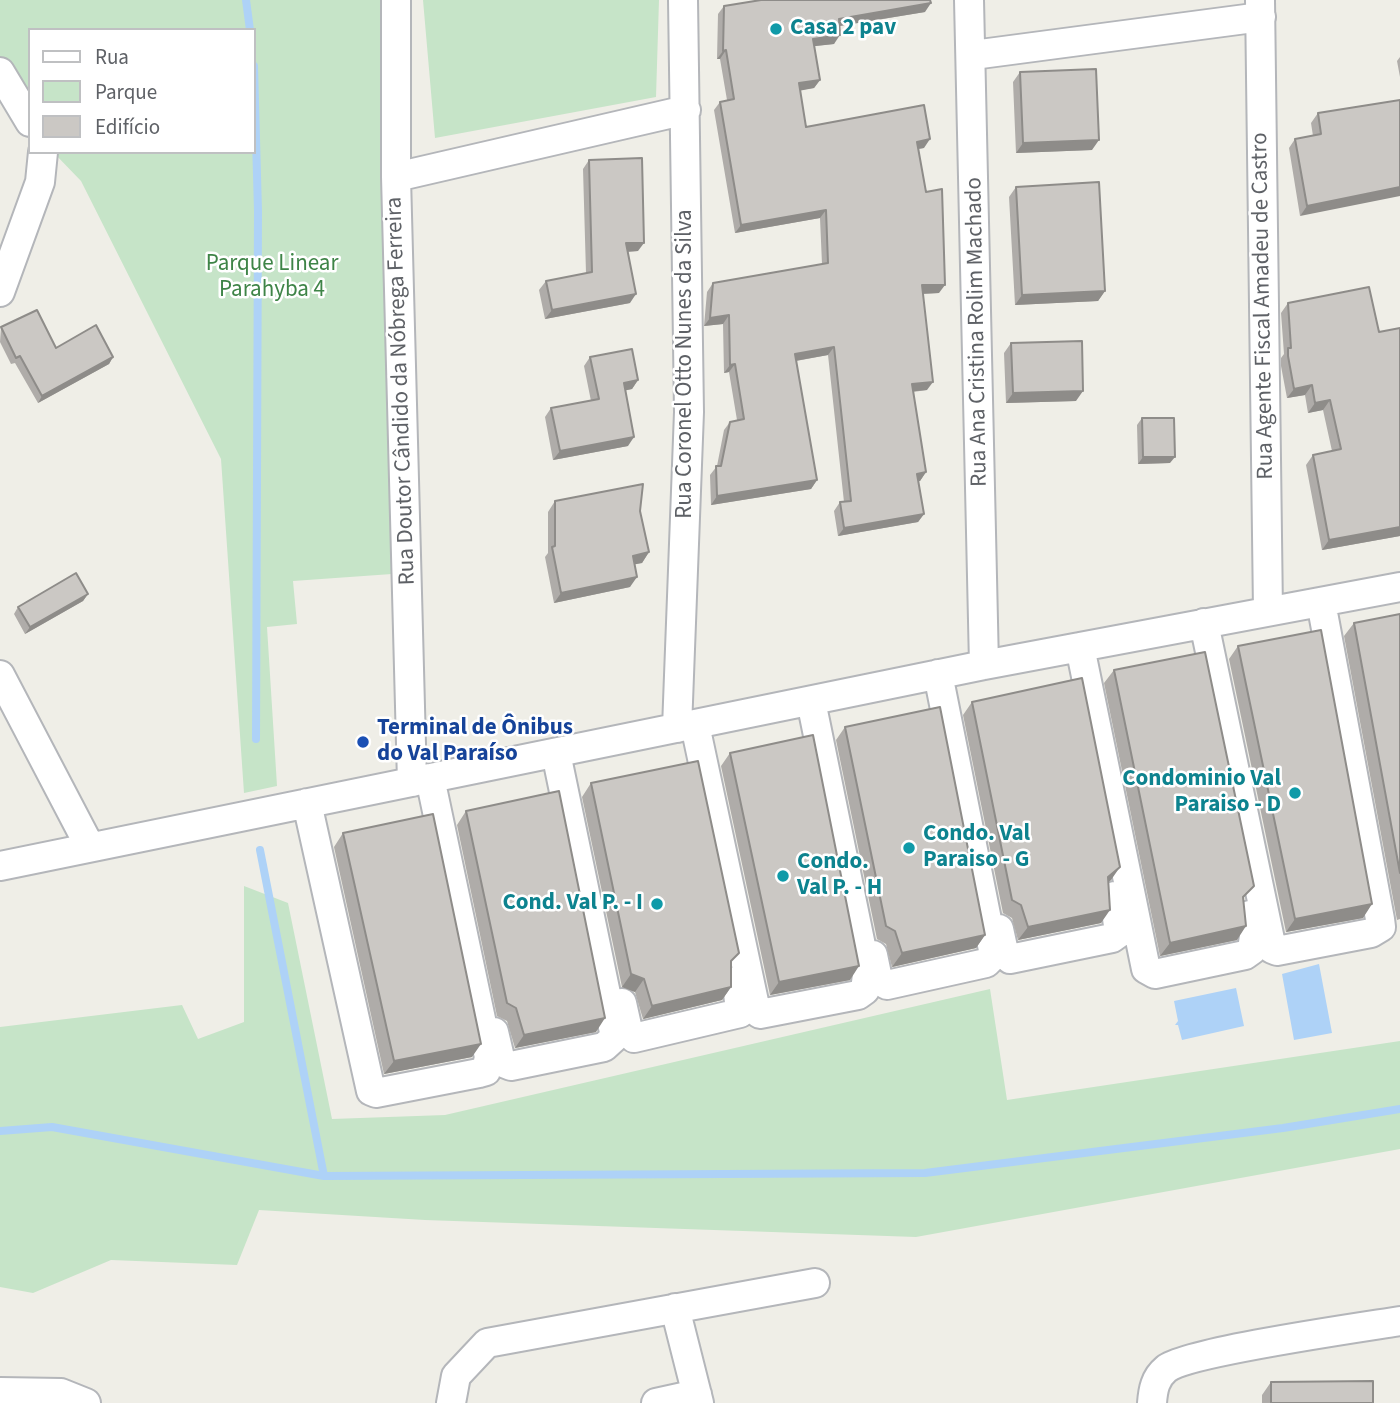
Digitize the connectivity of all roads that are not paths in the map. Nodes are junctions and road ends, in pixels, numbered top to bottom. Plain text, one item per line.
1 (396, 0) edge
2 (683, 0) edge
3 (969, 0) edge
4 (1260, 9) edge
5 (972, 55) junction
6 (0, 72) edge
7 (686, 110) junction
8 (28, 119) edge
9 (43, 154) edge
10 (396, 177) junction
11 (0, 292) edge
12 (1400, 587) edge
13 (1268, 611) junction
14 (1329, 614) junction
15 (1199, 624) junction
16 (1073, 648) junction
17 (1204, 652) junction
18 (984, 665) junction
19 (943, 673) junction
20 (0, 675) edge
21 (1078, 676) junction
22 (948, 701) junction
23 (819, 713) junction
24 (685, 727) junction
25 (563, 751) junction
26 (695, 754) junction
27 (428, 779) junction
28 (570, 783) junction
29 (307, 803) junction
30 (442, 810) junction
31 (90, 847) junction
32 (0, 866) edge
33 (1400, 927) edge
34 (815, 1283) dead end
35 (675, 1308) junction
36 (1400, 1321) edge
37 (0, 1392) edge
38 (698, 1399) edge
39 (86, 1403) edge
40 (451, 1403) edge
41 (656, 1403) edge
42 (1152, 1403) edge

1 - 10 street, Rua Doutor Cândido da Nóbrega Ferreira
2 - 7 street, Rua Coronel Otto Nunes da Silva
3 - 5 street, Rua Ana Cristina Rolim Machado
4 - 5 street
4 - 13 street, Rua Agente Fiscal Amadeu de Castro
5 - 18 street, Rua Ana Cristina Rolim Machado
6 - 8 street
7 - 10 street
7 - 24 street, Rua Coronel Otto Nunes da Silva
9 - 11 street
10 - 27 street, Rua Doutor Cândido da Nóbrega Ferreira
12 - 14 street
13 - 14 street
13 - 15 street
14 - 17 street
14 - 33 street
15 - 16 street
15 - 17 street
16 - 18 street
16 - 21 street
17 - 21 street
18 - 19 street
19 - 22 street
19 - 23 street
20 - 31 street
21 - 22 street
22 - 23 street
23 - 24 street
23 - 26 street
24 - 25 street
24 - 26 street, Rua Coronel Otto Nunes da Silva
25 - 27 street
25 - 28 street
26 - 28 street
27 - 29 street
27 - 30 street, Rua Doutor Cândido da Nóbrega Ferreira
28 - 30 street
29 - 30 street
29 - 31 street
31 - 32 street
34 - 35 street
35 - 38 street
35 - 40 street
36 - 42 street
37 - 39 street
38 - 41 street

